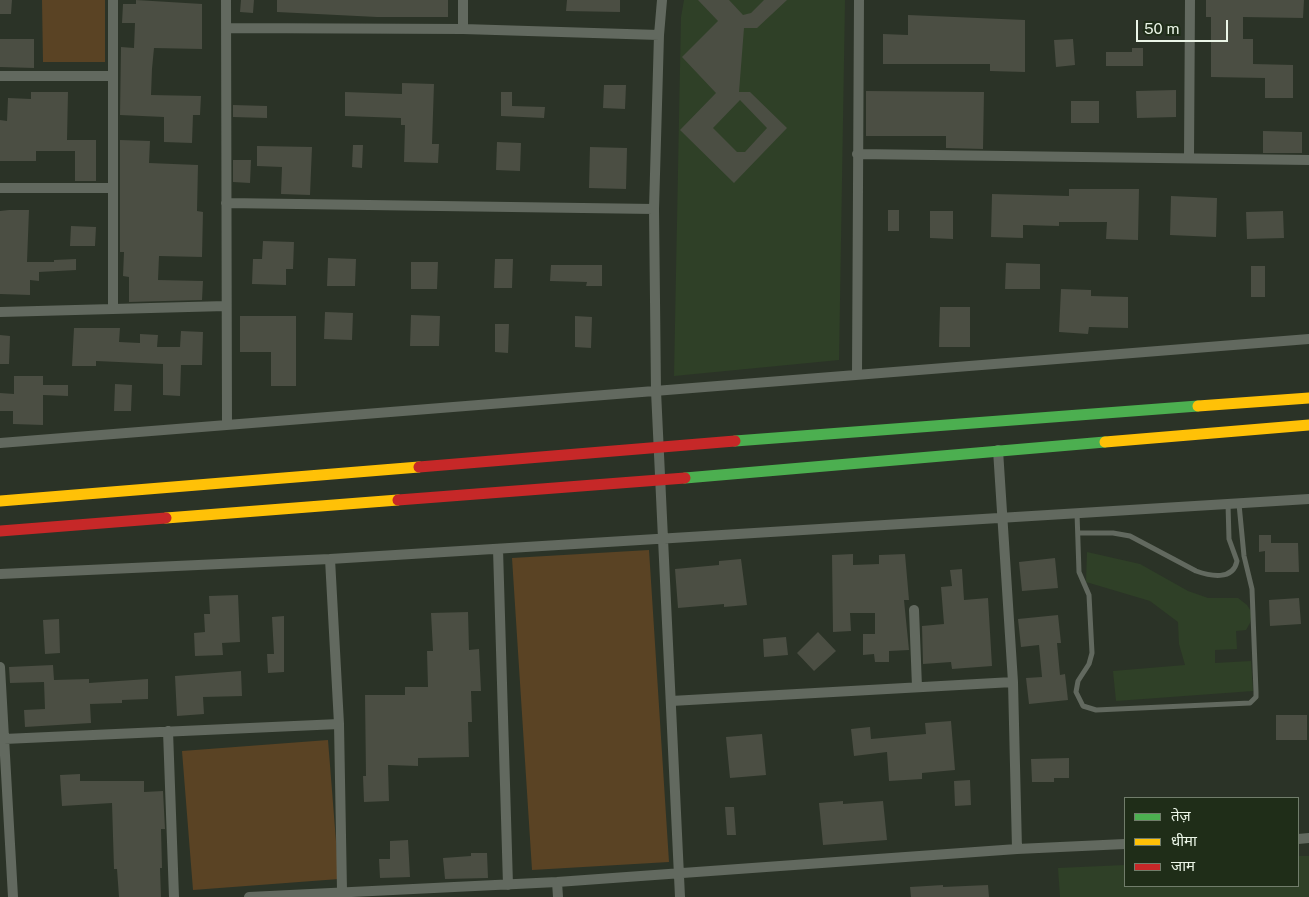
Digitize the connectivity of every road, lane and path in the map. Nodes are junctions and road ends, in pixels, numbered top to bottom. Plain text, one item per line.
1 (113, 0) edge
2 (226, 0) edge
3 (463, 0) edge
4 (662, 0) edge
5 (859, 0) edge
6 (1190, 0) edge
7 (226, 28) junction
8 (463, 29) junction
9 (659, 35) junction
10 (0, 76) edge
11 (112, 76) junction
12 (857, 154) junction
13 (1189, 157) junction
14 (1309, 160) edge
15 (0, 188) edge
16 (112, 188) junction
17 (226, 203) junction
18 (654, 209) junction
19 (226, 306) junction
20 (113, 309) junction
21 (0, 312) edge
22 (1309, 339) edge
23 (857, 375) junction
24 (656, 391) junction
25 (1309, 398) edge
26 (227, 424) junction
27 (1309, 425) edge
28 (0, 443) edge
29 (657, 448) junction
30 (998, 450) junction
31 (660, 480) junction
32 (1309, 499) edge
33 (0, 501) edge
34 (1228, 504) junction
35 (1239, 504) junction
36 (1077, 513) junction
37 (1002, 518) junction
38 (0, 531) edge
39 (1079, 533) junction
40 (664, 538) junction
41 (498, 549) junction
42 (330, 559) junction
43 (0, 574) edge
44 (914, 610) dead end
45 (0, 667) edge
46 (1012, 682) junction
47 (917, 688) junction
48 (671, 701) junction
49 (339, 724) junction
50 (168, 731) junction
51 (4, 739) junction
52 (1124, 844) edge
53 (1017, 849) junction
54 (677, 872) junction
55 (557, 882) junction
56 (508, 885) junction
57 (342, 891) junction
58 (427, 893) edge
59 (13, 897) edge
60 (174, 897) edge
61 (249, 897) edge
62 (558, 897) edge
63 (680, 897) edge

1 - 11 street
2 - 7 street
3 - 8 street
4 - 9 street
5 - 12 street
6 - 13 street
7 - 8 street
7 - 17 street
8 - 9 street
9 - 18 street
10 - 11 street
11 - 16 street
12 - 13 street
12 - 23 street
13 - 14 street
15 - 16 street
16 - 20 street
17 - 18 street
17 - 19 street
18 - 24 street
19 - 20 street
19 - 26 street
20 - 21 street
22 - 23 street
23 - 24 street
24 - 26 street
24 - 29 street
25 - 29 main road
26 - 28 street
27 - 30 main road
29 - 31 street
29 - 33 main road
30 - 31 main road
30 - 37 street
31 - 38 main road
31 - 40 street
32 - 35 street
34 - 35 street
34 - 36 street
34 - 39 lane
35 - 39 lane
36 - 37 street
36 - 39 lane
37 - 40 street
37 - 46 street
40 - 41 street
40 - 48 street
41 - 42 street
41 - 56 street
42 - 43 street
42 - 49 street
44 - 47 street
45 - 51 street
46 - 47 street
46 - 53 street
47 - 48 street
48 - 54 street
49 - 50 street
49 - 57 street
50 - 51 street
50 - 60 street
51 - 59 street
52 - 53 street
53 - 54 street
54 - 55 street
54 - 63 street
55 - 56 street
55 - 62 street
56 - 58 street
57 - 58 street
57 - 61 street

